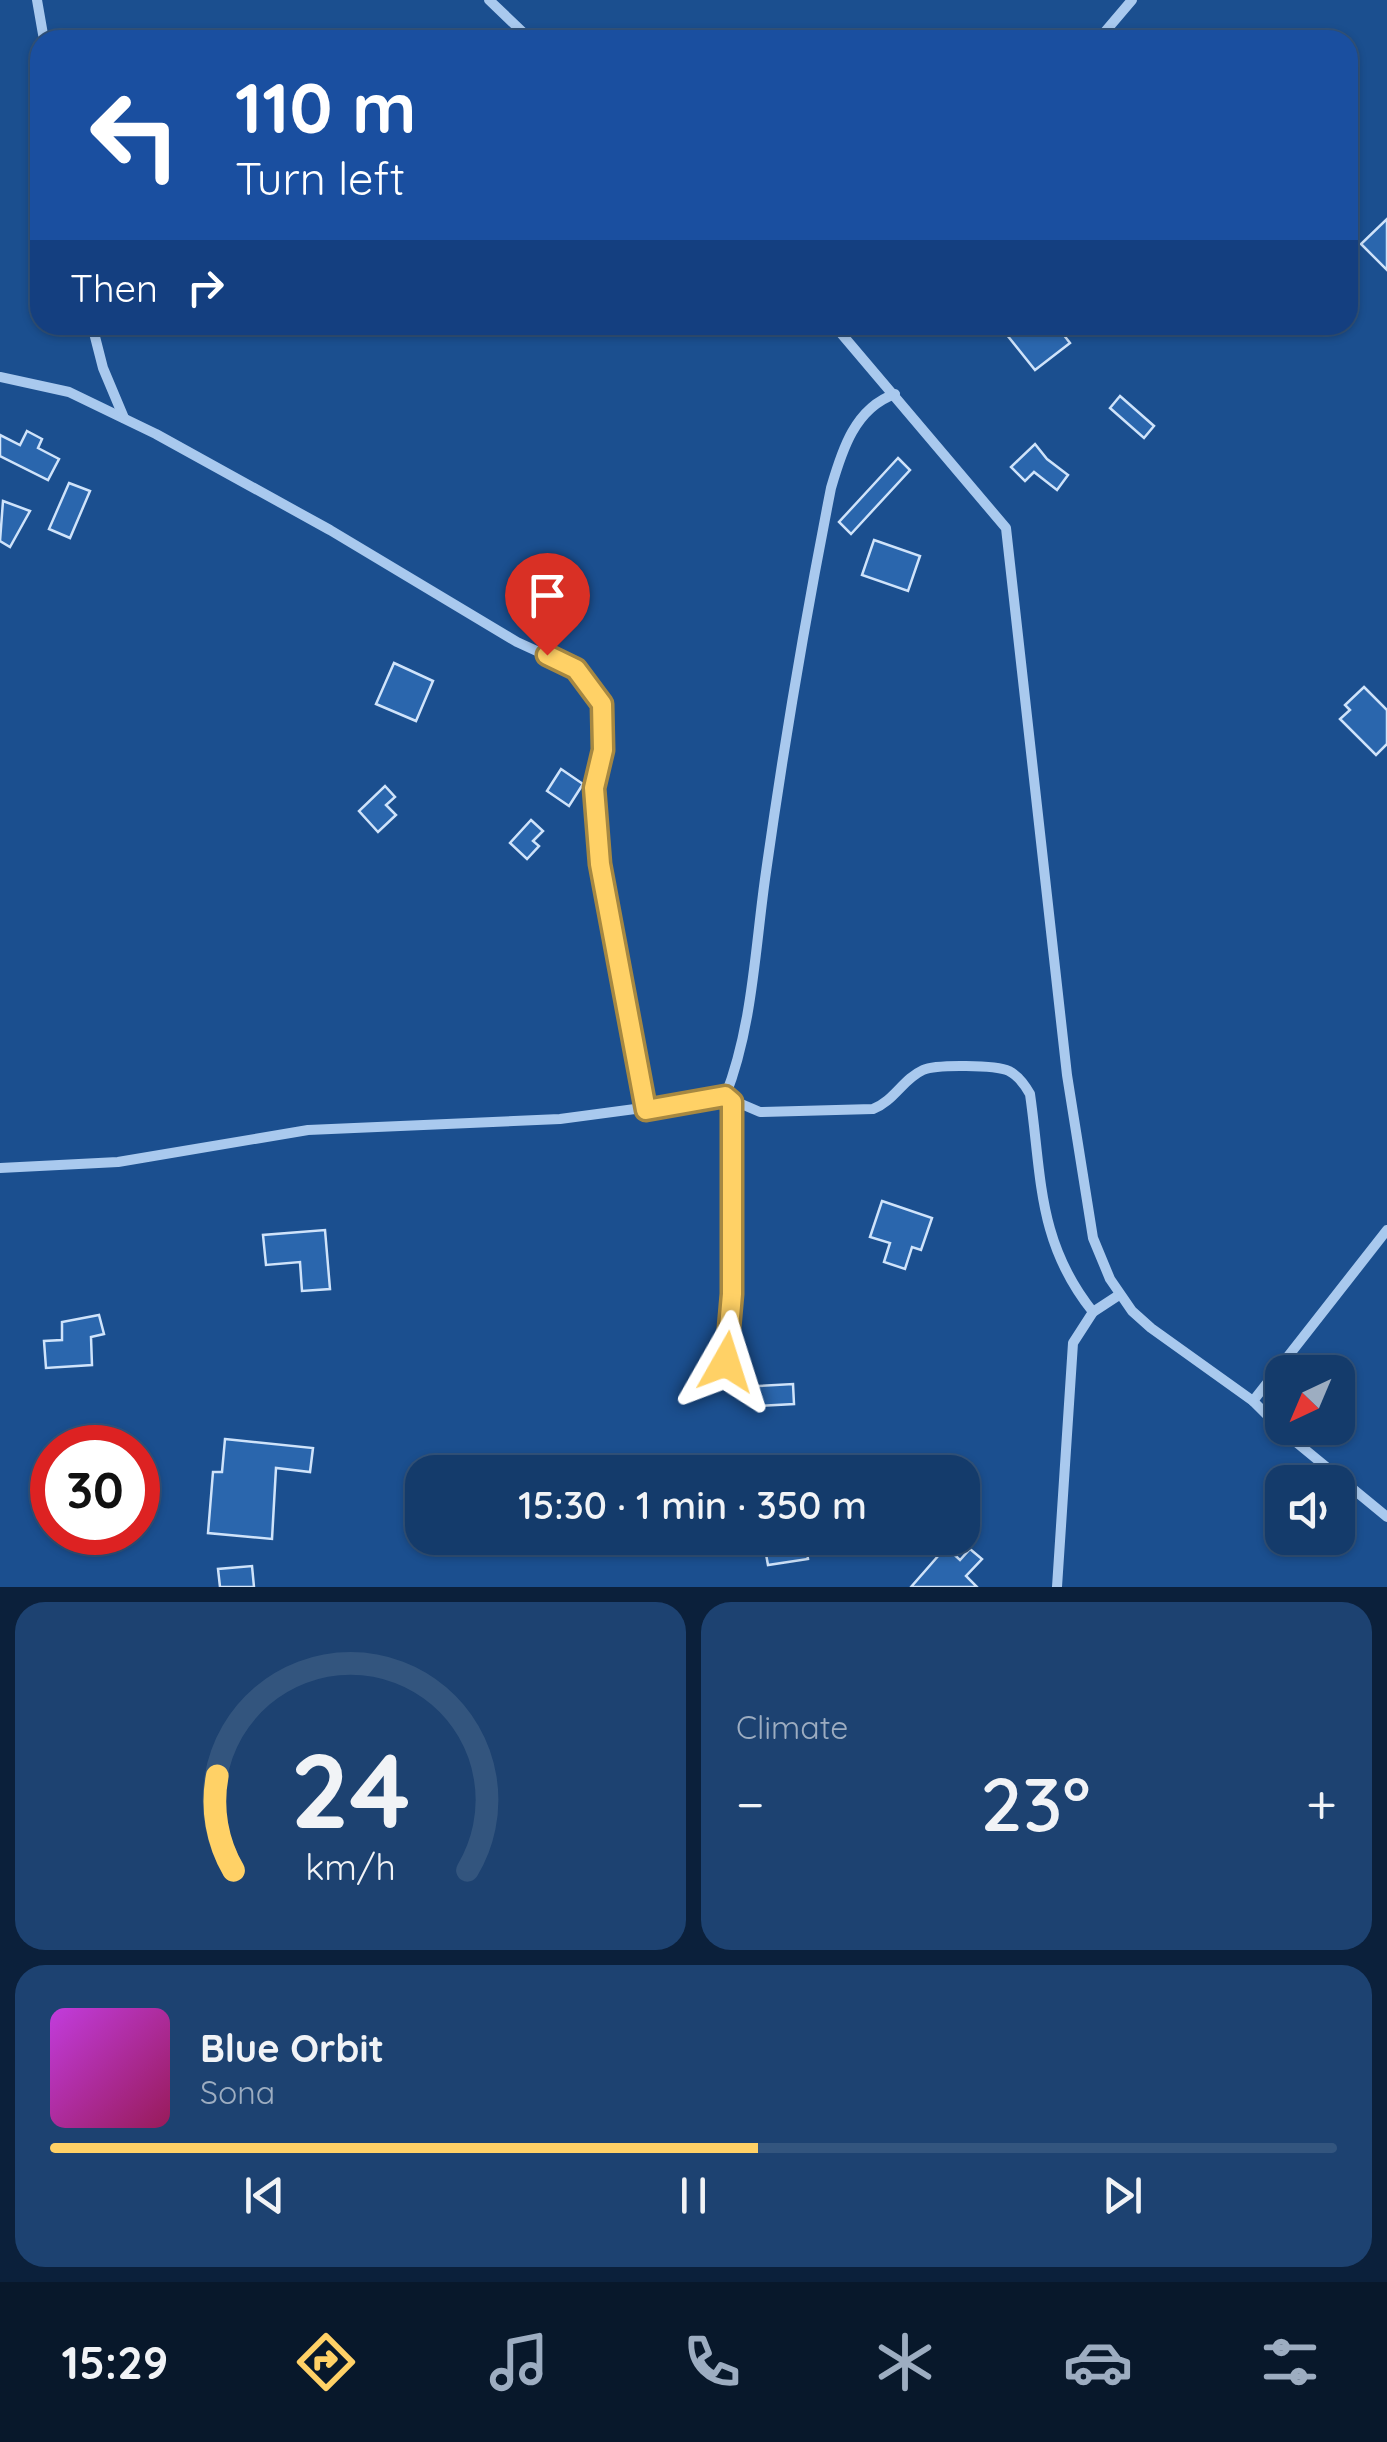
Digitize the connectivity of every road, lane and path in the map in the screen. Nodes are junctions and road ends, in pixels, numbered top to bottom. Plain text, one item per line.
1 (37, 0) edge
2 (489, 0) edge
3 (1132, 0) edge
4 (42, 30) edge
5 (520, 30) edge
6 (1106, 30) edge
7 (95, 335) edge
8 (843, 335) edge
9 (0, 377) edge
10 (895, 394) junction
11 (124, 418) junction
12 (729, 1099) junction
13 (646, 1110) junction
14 (0, 1168) edge
15 (1387, 1230) edge
16 (1119, 1295) junction
17 (1093, 1312) junction
18 (726, 1362) dead end
19 (1253, 1401) junction
20 (1387, 1518) edge
21 (1058, 1587) edge

1 - 4 street
2 - 5 street
3 - 6 street
7 - 11 street
8 - 10 street
9 - 11 street
10 - 12 street
10 - 16 street
11 - 13 street
12 - 13 street
12 - 17 street
12 - 18 street
13 - 14 street
15 - 19 street
16 - 17 street
16 - 19 street
17 - 21 street
19 - 20 street

